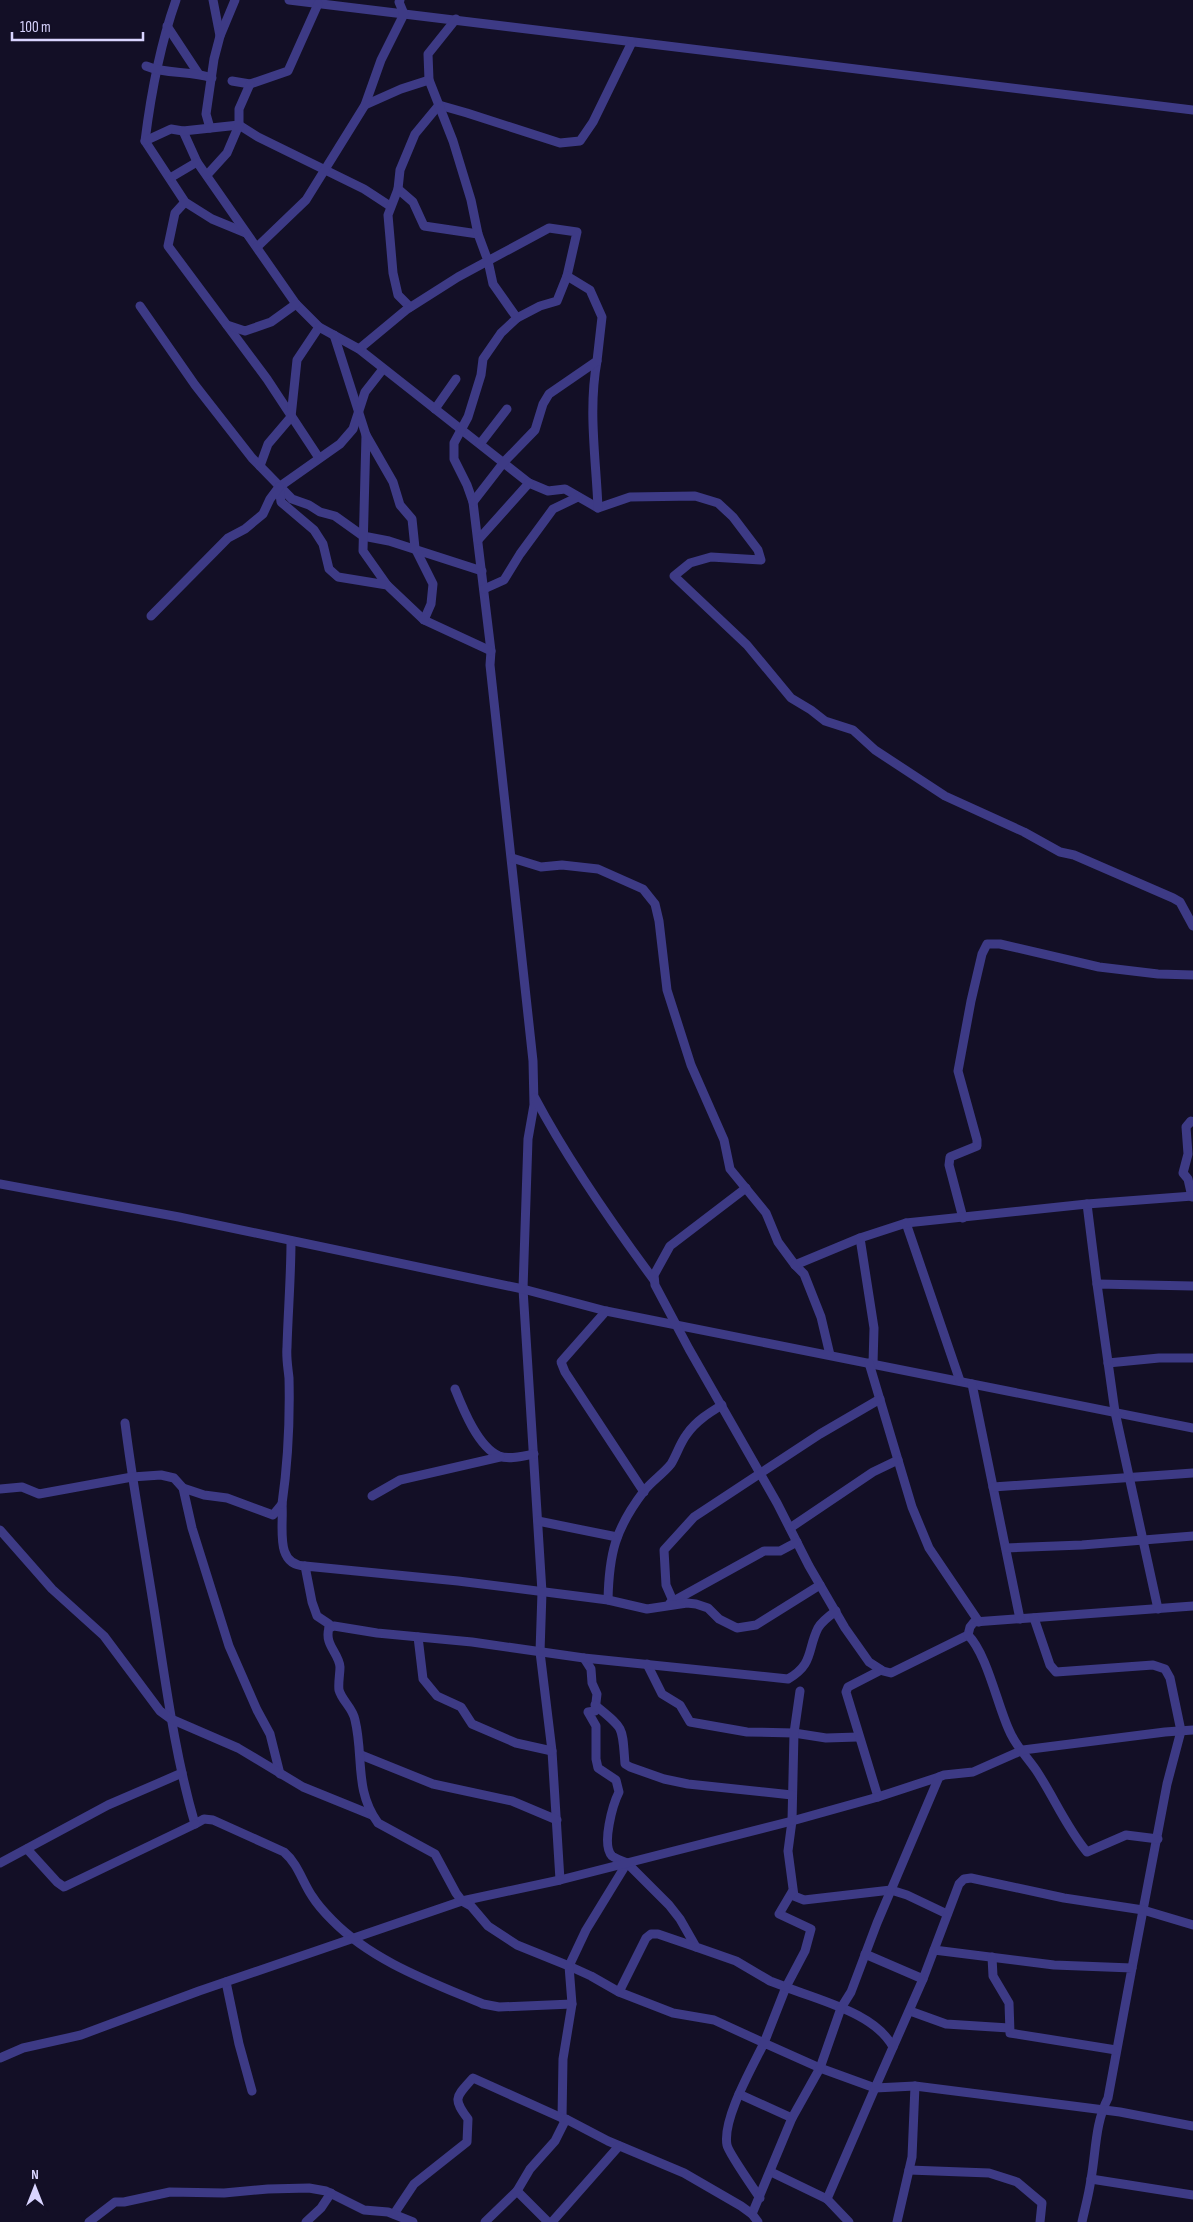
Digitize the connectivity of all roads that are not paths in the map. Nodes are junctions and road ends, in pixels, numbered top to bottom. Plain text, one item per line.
1 (176, 0) edge
2 (213, 0) edge
3 (235, 0) edge
4 (289, 0) edge
5 (400, 0) edge
6 (318, 4) junction
7 (404, 14) junction
8 (456, 19) junction
9 (167, 26) junction
10 (220, 36) junction
11 (632, 42) junction
12 (146, 66) dead end
13 (157, 71) junction
14 (198, 73) junction
15 (212, 78) junction
16 (429, 80) junction
17 (232, 81) dead end
18 (250, 84) junction
19 (365, 106) junction
20 (439, 106) junction
21 (1193, 110) edge
22 (239, 125) junction
23 (210, 128) junction
24 (183, 130) junction
25 (145, 141) junction
26 (197, 162) junction
27 (324, 170) junction
28 (206, 174) junction
29 (170, 178) junction
30 (398, 189) junction
31 (185, 202) junction
32 (390, 206) junction
33 (247, 234) junction
34 (478, 234) junction
35 (257, 247) junction
36 (488, 261) junction
37 (567, 276) junction
38 (296, 304) junction
39 (140, 306) dead end
40 (410, 307) junction
41 (517, 318) junction
42 (226, 325) junction
43 (319, 327) junction
44 (334, 335) junction
45 (359, 349) junction
46 (597, 361) junction
47 (383, 369) junction
48 (456, 379) dead end
49 (435, 409) junction
50 (506, 409) dead end
51 (358, 410) junction
52 (290, 417) junction
53 (462, 430) junction
54 (366, 435) junction
55 (480, 444) junction
56 (319, 458) junction
57 (504, 462) junction
58 (260, 466) junction
59 (529, 482) junction
60 (279, 487) junction
61 (578, 497) junction
62 (472, 502) junction
63 (598, 508) junction
64 (363, 536) junction
65 (478, 540) junction
66 (415, 549) junction
67 (482, 571) junction
68 (387, 585) junction
69 (484, 589) junction
70 (151, 616) dead end
71 (424, 620) junction
72 (491, 651) junction
73 (512, 858) junction
74 (1193, 926) edge
75 (1193, 975) edge
76 (535, 1098) junction
77 (1193, 1122) edge
78 (0, 1184) edge
79 (746, 1188) junction
80 (1193, 1196) edge
81 (1087, 1204) junction
82 (963, 1218) junction
83 (906, 1224) junction
84 (860, 1238) junction
85 (291, 1241) junction
86 (795, 1265) junction
87 (654, 1280) junction
88 (1098, 1284) junction
89 (1193, 1286) edge
90 (524, 1289) junction
91 (606, 1311) junction
92 (676, 1325) junction
93 (830, 1355) junction
94 (1193, 1358) edge
95 (1108, 1363) junction
96 (871, 1364) junction
97 (960, 1381) junction
98 (972, 1384) junction
99 (455, 1389) dead end
100 (880, 1399) junction
101 (722, 1405) junction
102 (1114, 1412) junction
103 (125, 1423) dead end
104 (1193, 1428) edge
105 (534, 1454) junction
106 (500, 1457) junction
107 (898, 1460) junction
108 (760, 1472) junction
109 (1193, 1472) edge
110 (132, 1477) junction
111 (1129, 1477) junction
112 (993, 1487) junction
113 (183, 1488) junction
114 (0, 1489) edge
115 (644, 1492) junction
116 (372, 1496) dead end
117 (282, 1504) junction
118 (538, 1521) junction
119 (790, 1528) junction
120 (0, 1530) edge
121 (1193, 1536) edge
122 (617, 1537) junction
123 (1143, 1540) junction
124 (797, 1542) junction
125 (1006, 1548) junction
126 (305, 1566) junction
127 (820, 1585) junction
128 (542, 1592) junction
129 (608, 1600) junction
130 (673, 1601) junction
131 (1193, 1606) edge
132 (664, 1607) junction
133 (1158, 1608) junction
134 (836, 1611) junction
135 (1034, 1618) junction
136 (1020, 1619) junction
137 (979, 1622) junction
138 (329, 1628) junction
139 (968, 1635) junction
140 (418, 1637) junction
141 (540, 1652) junction
142 (584, 1658) junction
143 (647, 1664) junction
144 (881, 1670) junction
145 (800, 1691) dead end
146 (595, 1705) junction
147 (171, 1719) junction
148 (1193, 1730) edge
149 (1181, 1731) junction
150 (794, 1733) junction
151 (858, 1737) junction
152 (1023, 1750) junction
153 (552, 1751) junction
154 (361, 1755) junction
155 (182, 1773) junction
156 (280, 1774) junction
157 (940, 1777) junction
158 (792, 1795) junction
159 (878, 1797) junction
160 (372, 1815) junction
161 (557, 1820) junction
162 (792, 1822) junction
163 (195, 1824) junction
164 (1158, 1839) junction
165 (27, 1849) junction
166 (627, 1863) junction
167 (0, 1864) edge
168 (560, 1880) junction
169 (891, 1890) junction
170 (792, 1892) junction
171 (462, 1901) junction
172 (1143, 1910) junction
173 (947, 1914) junction
174 (1193, 1924) edge
175 (352, 1939) junction
176 (696, 1947) junction
177 (934, 1950) junction
178 (865, 1954) junction
179 (992, 1957) junction
180 (569, 1966) junction
181 (1132, 1968) junction
182 (923, 1978) junction
183 (226, 1982) junction
184 (786, 1987) junction
185 (619, 1992) junction
186 (572, 2004) junction
187 (841, 2008) junction
188 (910, 2010) junction
189 (1009, 2028) junction
190 (764, 2043) junction
191 (893, 2047) junction
192 (1116, 2050) junction
193 (0, 2058) edge
194 (820, 2068) junction
195 (915, 2086) junction
196 (875, 2088) junction
197 (252, 2091) dead end
198 (739, 2094) junction
199 (1102, 2110) junction
200 (792, 2118) junction
201 (564, 2119) junction
202 (1193, 2126) edge
203 (620, 2146) junction
204 (909, 2170) junction
205 (771, 2172) junction
206 (1091, 2179) junction
207 (517, 2192) junction
208 (331, 2193) junction
209 (1193, 2196) edge
210 (760, 2198) junction
211 (826, 2199) junction
212 (394, 2214) junction
213 (752, 2214) junction
214 (89, 2222) edge
215 (306, 2222) edge
216 (413, 2222) edge
217 (485, 2222) edge
218 (548, 2222) edge
219 (552, 2222) edge
220 (758, 2222) edge
221 (849, 2222) edge
222 (897, 2222) edge
223 (1040, 2222) edge
224 (1082, 2222) edge

1 - 9 street
2 - 10 street
3 - 10 street
4 - 6 street
5 - 7 street
6 - 7 street
6 - 18 street
7 - 8 street
7 - 19 street
8 - 11 street
8 - 16 street
9 - 13 street
9 - 14 street
10 - 15 street
11 - 20 street
11 - 21 street
12 - 13 street
13 - 14 street
13 - 25 street
14 - 15 street
15 - 23 street
16 - 19 street
16 - 20 street
17 - 18 street
18 - 22 street
19 - 27 street
20 - 30 street
20 - 34 street
22 - 23 street
22 - 27 street
22 - 28 street
23 - 24 street
24 - 25 street
24 - 26 street
25 - 29 street
26 - 28 street
26 - 29 street
27 - 32 street
27 - 35 street
28 - 33 street
29 - 31 street
30 - 32 street
30 - 34 street
31 - 33 street
31 - 42 street
32 - 40 street
33 - 35 street
34 - 36 street
35 - 38 street
36 - 37 street
36 - 40 street
36 - 41 street
37 - 41 street
37 - 46 street
38 - 42 street
38 - 43 street
39 - 58 street
40 - 45 street
41 - 53 street
42 - 52 street
43 - 44 street
43 - 52 street
44 - 45 street
44 - 51 street
45 - 47 street
46 - 57 street
46 - 63 street
47 - 49 street
47 - 51 street
48 - 49 street
49 - 53 street
50 - 55 street
51 - 54 street
51 - 56 street
52 - 56 street
52 - 58 street
53 - 55 street
53 - 62 street
54 - 64 street
54 - 66 street
55 - 57 street
56 - 60 street
57 - 59 street
57 - 62 street
58 - 60 street
59 - 61 street
59 - 65 street
60 - 64 street
60 - 68 street
60 - 70 street
61 - 63 street
61 - 69 street
62 - 65 street
63 - 74 street
64 - 66 street
64 - 68 street
65 - 67 street
66 - 67 street
66 - 71 street
67 - 69 street
68 - 71 street
69 - 72 street
71 - 72 street
72 - 73 street
73 - 76 street
73 - 79 street
75 - 82 street
76 - 87 street
76 - 90 street
77 - 80 street
78 - 85 street
79 - 86 street
79 - 87 street
80 - 81 street
81 - 82 street
81 - 88 street
82 - 83 street
83 - 84 street
83 - 97 street
84 - 86 street
84 - 96 street
85 - 90 street
85 - 117 street
86 - 93 street
87 - 92 street
88 - 89 street
88 - 95 street
90 - 91 street
90 - 105 street
91 - 92 street
91 - 115 street
92 - 93 street
92 - 101 street
93 - 96 street
94 - 95 street
95 - 102 street
96 - 97 street
96 - 100 street
97 - 98 street
98 - 102 street
98 - 112 street
99 - 106 street
100 - 107 street
100 - 108 street
101 - 108 street
101 - 115 street
102 - 104 street
102 - 111 street
103 - 110 street
105 - 106 street
105 - 118 street
106 - 116 street
107 - 119 street
107 - 137 street
108 - 119 street
108 - 130 street
109 - 111 street
110 - 113 street
110 - 114 street
110 - 147 street
111 - 112 street
111 - 123 street
112 - 125 street
113 - 117 street
113 - 156 street
115 - 122 street
117 - 126 street
118 - 122 street
118 - 128 street
119 - 124 street
120 - 147 street
121 - 123 street
122 - 129 street
123 - 125 street
123 - 133 street
124 - 127 street
124 - 130 street
125 - 136 street
126 - 128 street
126 - 138 street
127 - 132 street
127 - 134 street
128 - 129 street
128 - 141 street
129 - 132 street
130 - 132 street
131 - 133 street
133 - 135 street
134 - 143 street
134 - 144 street
135 - 136 street
135 - 149 street
136 - 137 street
137 - 139 street
138 - 140 street
138 - 154 street
139 - 144 street
139 - 152 street
140 - 141 street
140 - 153 street
141 - 142 street
141 - 153 street
142 - 143 street
142 - 146 street
143 - 150 street
144 - 151 street
145 - 150 street
146 - 158 street
146 - 166 street
147 - 155 street
147 - 156 street
148 - 149 street
149 - 152 street
149 - 164 street
150 - 151 street
150 - 158 street
151 - 159 street
152 - 157 street
152 - 164 street
153 - 161 street
154 - 160 street
154 - 161 street
155 - 163 street
155 - 165 street
156 - 160 street
157 - 159 street
157 - 169 street
158 - 162 street
159 - 162 street
160 - 171 street
161 - 168 street
162 - 166 street
162 - 170 street
163 - 165 street
163 - 175 street
164 - 172 street
165 - 167 street
166 - 168 street
166 - 176 street
166 - 180 street
168 - 171 street
169 - 170 street
169 - 173 street
169 - 178 street
170 - 184 street
171 - 175 street
171 - 180 street
172 - 173 street
172 - 174 street
172 - 181 street
173 - 177 street
175 - 183 street
175 - 186 street
176 - 184 street
176 - 185 street
177 - 179 street
177 - 182 street
178 - 182 street
178 - 187 street
179 - 181 street
179 - 189 street
180 - 185 street
180 - 186 street
181 - 192 street
182 - 188 street
183 - 193 street
183 - 197 street
184 - 187 street
184 - 190 street
185 - 190 street
186 - 201 street
187 - 191 street
187 - 194 street
188 - 189 street
188 - 191 street
189 - 192 street
190 - 194 street
190 - 198 street
191 - 196 street
192 - 199 street
194 - 196 street
194 - 200 street
195 - 196 street
195 - 199 street
195 - 204 street
196 - 211 street
198 - 200 street
198 - 210 street
199 - 202 street
199 - 206 street
200 - 205 street
201 - 203 street
201 - 207 street
201 - 212 street
203 - 213 street
203 - 219 street
204 - 222 street
204 - 223 street
205 - 210 street
205 - 211 street
206 - 209 street
206 - 224 street
207 - 217 street
207 - 218 street
208 - 212 street
208 - 214 street
208 - 215 street
210 - 213 street
211 - 221 street
212 - 216 street
213 - 220 street

